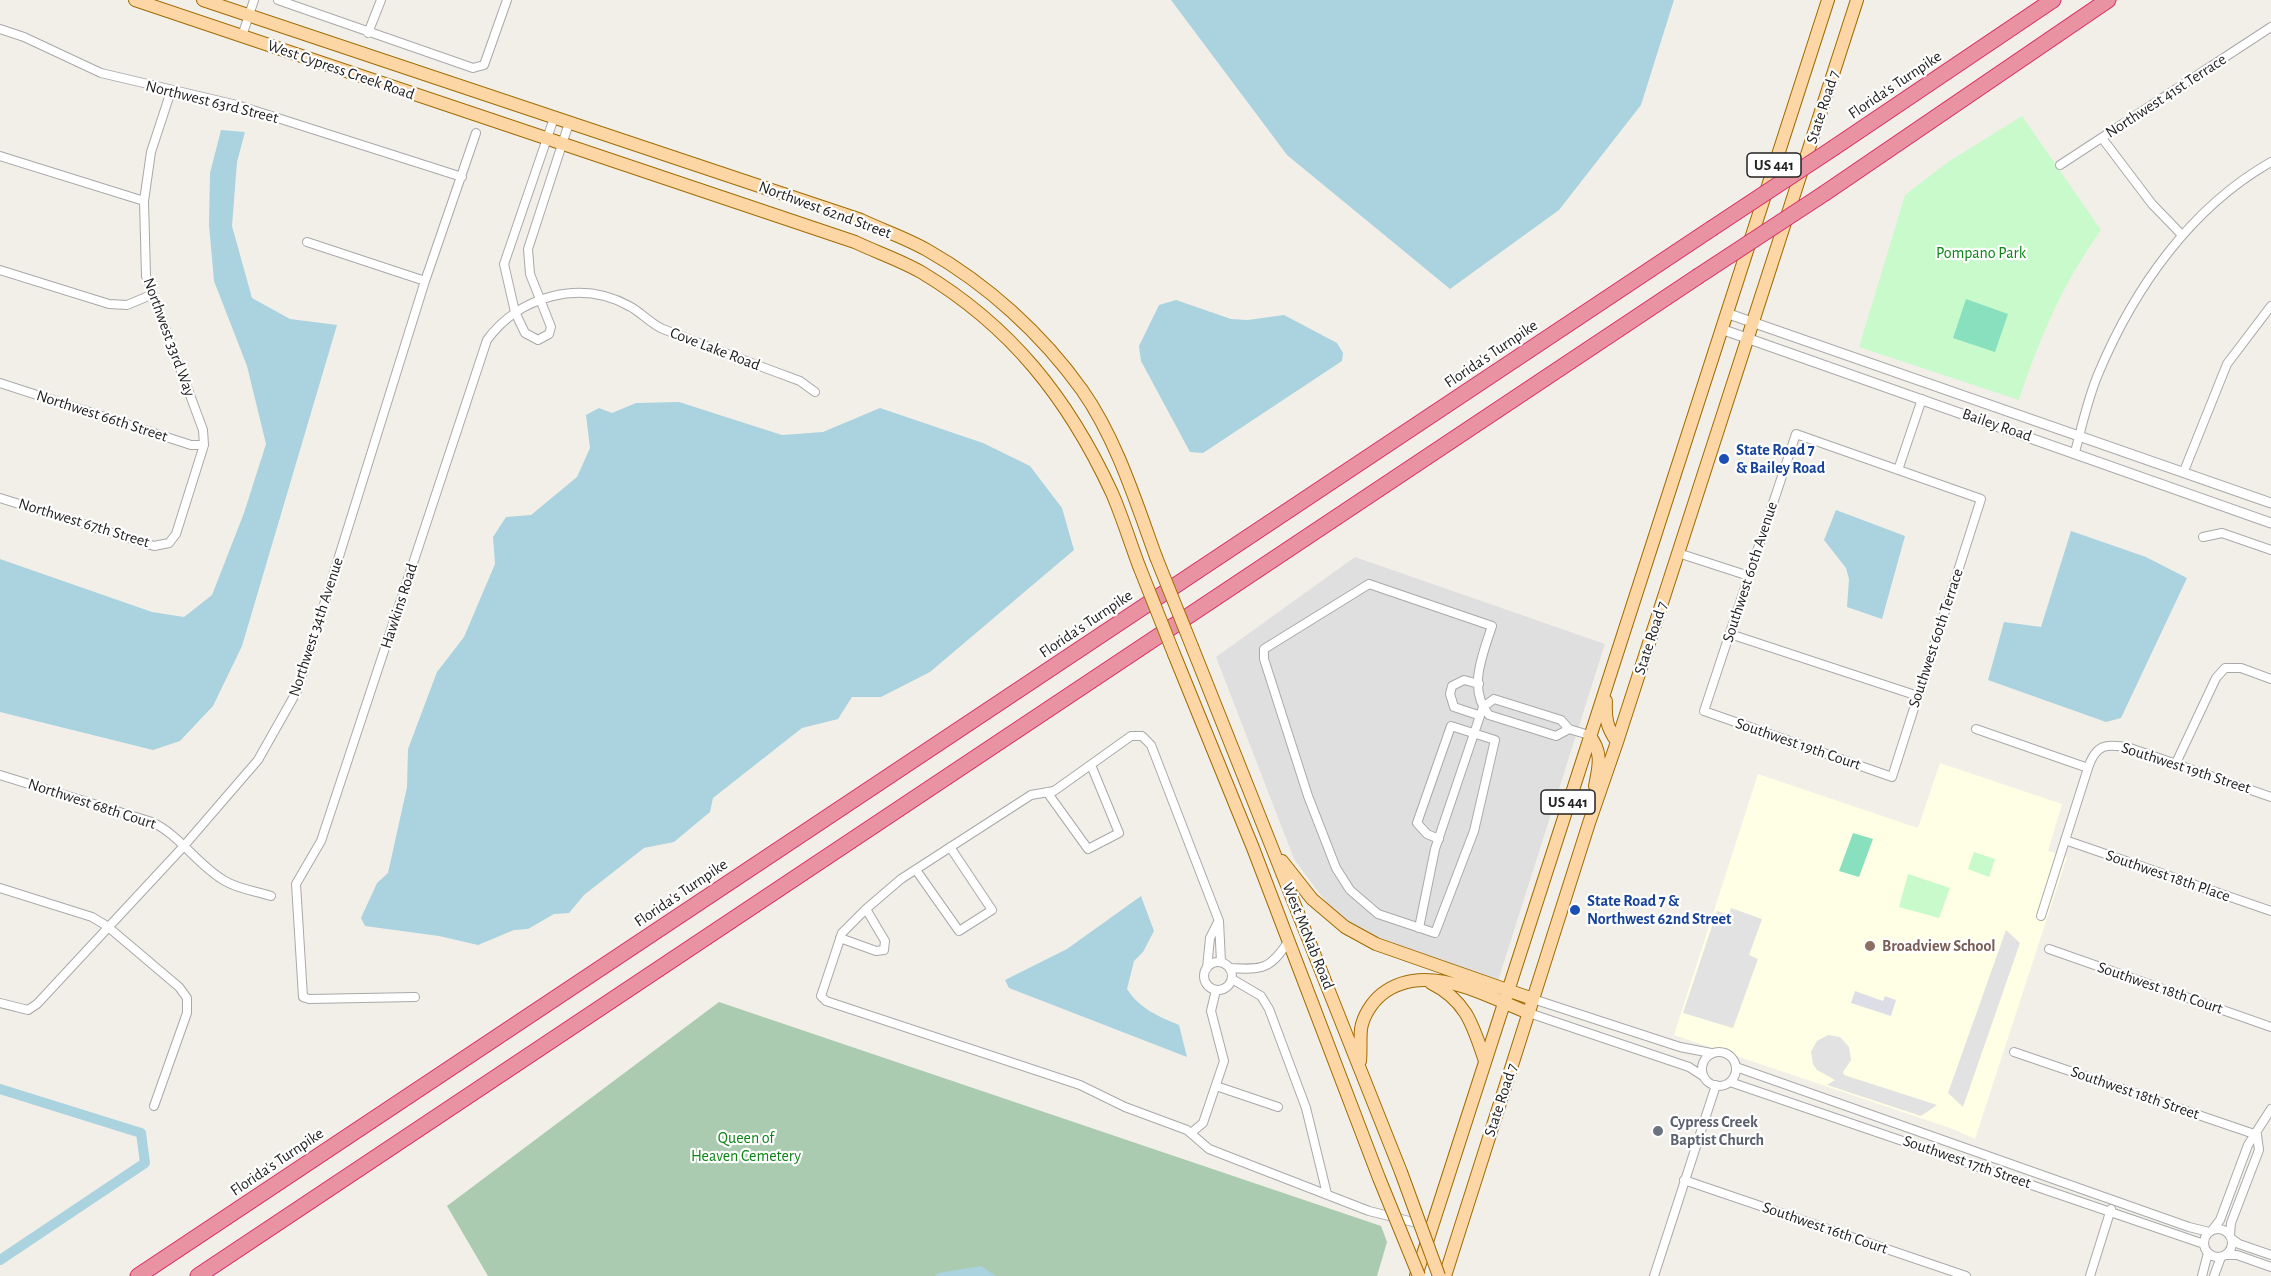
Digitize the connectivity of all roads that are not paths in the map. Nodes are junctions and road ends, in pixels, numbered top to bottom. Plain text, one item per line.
1 (135, 0) edge
2 (203, 0) edge
3 (254, 0) edge
4 (278, 0) edge
5 (381, 0) edge
6 (507, 0) edge
7 (1828, 0) edge
8 (1857, 0) edge
9 (2053, 0) edge
10 (2108, 0) edge
11 (248, 15) junction
12 (2271, 27) edge
13 (0, 28) edge
14 (368, 33) junction
15 (242, 36) junction
16 (171, 91) junction
17 (554, 118) junction
18 (569, 123) junction
19 (476, 134) dead end
20 (2103, 138) junction
21 (547, 139) junction
22 (563, 145) junction
23 (0, 156) edge
24 (2271, 162) edge
25 (2060, 165) dead end
26 (462, 177) junction
27 (144, 201) junction
28 (2182, 235) junction
29 (307, 242) dead end
30 (0, 270) edge
31 (425, 281) junction
32 (151, 295) junction
33 (538, 299) junction
34 (2271, 306) edge
35 (515, 312) junction
36 (1726, 313) junction
37 (1754, 322) junction
38 (1721, 329) junction
39 (1748, 338) junction
40 (0, 384) edge
41 (815, 392) dead end
42 (1922, 399) junction
43 (2001, 408) junction
44 (1995, 424) junction
45 (2079, 436) junction
46 (204, 446) junction
47 (2075, 452) junction
48 (1898, 470) junction
49 (2184, 471) junction
50 (0, 498) edge
51 (2271, 502) edge
52 (2271, 523) edge
53 (2203, 537) dead end
54 (169, 543) joint
55 (2271, 550) edge
56 (1678, 553) junction
57 (1749, 576) junction
58 (1730, 634) junction
59 (1193, 648) joint
60 (1174, 654) joint
61 (2271, 679) edge
62 (1607, 682) junction
63 (1479, 684) junction
64 (1918, 696) junction
65 (1509, 704) junction
66 (1483, 707) junction
67 (1704, 711) joint
68 (1479, 715) junction
69 (1504, 719) junction
70 (1569, 729) junction
71 (1976, 729) dead end
72 (1474, 733) junction
73 (1589, 735) junction
74 (1617, 742) junction
75 (2176, 763) junction
76 (1091, 765) junction
77 (2088, 768) junction
78 (0, 775) edge
79 (1892, 777) joint
80 (1047, 792) junction
81 (2271, 797) edge
82 (1589, 823) junction
83 (1439, 839) junction
84 (2065, 840) junction
85 (183, 847) junction
86 (950, 847) junction
87 (1274, 850) junction
88 (916, 870) junction
89 (0, 888) edge
90 (271, 896) dead end
91 (866, 909) junction
92 (2271, 911) edge
93 (2041, 916) dead end
94 (1219, 921) junction
95 (107, 926) junction
96 (1419, 928) junction
97 (840, 938) junction
98 (1288, 942) junction
99 (2049, 950) dead end
100 (1221, 962) junction
101 (1207, 968) junction
102 (1230, 968) junction
103 (1232, 979) junction
104 (1425, 980) junction
105 (1508, 989) junction
106 (1216, 990) junction
107 (415, 997) dead end
108 (1533, 999) junction
109 (0, 1003) edge
110 (1503, 1003) junction
111 (1529, 1013) junction
112 (1610, 1025) junction
113 (2271, 1027) edge
114 (1600, 1037) junction
115 (2014, 1052) dead end
116 (1711, 1053) junction
117 (1485, 1061) junction
118 (1736, 1067) junction
119 (1360, 1068) junction
120 (1703, 1076) junction
121 (1730, 1082) junction
122 (1216, 1086) junction
123 (1716, 1086) junction
124 (154, 1106) dead end
125 (1278, 1107) dead end
126 (2271, 1109) edge
127 (1191, 1133) junction
128 (2257, 1135) junction
129 (1966, 1148) junction
130 (1962, 1161) junction
131 (1684, 1180) junction
132 (1327, 1194) junction
133 (2113, 1200) junction
134 (2110, 1211) junction
135 (1431, 1227) junction
136 (2211, 1231) junction
137 (2231, 1237) junction
138 (2204, 1245) junction
139 (2208, 1253) junction
140 (2271, 1255) edge
141 (2223, 1256) junction
142 (2271, 1266) edge
143 (138, 1276) edge
144 (198, 1276) edge
145 (1417, 1276) edge
146 (1439, 1276) edge
147 (1445, 1276) edge
148 (1653, 1276) edge
149 (1966, 1276) edge
150 (2090, 1276) edge
151 (2202, 1276) edge
152 (2214, 1276) edge

1 - 15 main road, West Cypress Creek Road
2 - 11 main road, West Cypress Creek Road
3 - 11 street
4 - 14 street
5 - 14 street
6 - 14 street
7 - 36 main road, State Road 7 / US 441
8 - 37 main road, State Road 7 / US 441
9 - 143 highway, Florida's Turnpike, bridge
10 - 144 highway, bridge
11 - 15 street
11 - 17 main road, West Cypress Creek Road
12 - 20 street, Northwest 41st Terrace
13 - 16 street, Northwest 63rd Street
15 - 21 main road, West Cypress Creek Road
16 - 26 street, Northwest 63rd Street
16 - 27 street, Northwest 33rd Way
17 - 18 main road, Northwest 62nd Street
17 - 21 street
18 - 22 street
18 - 59 main road, Northwest 62nd Street, bridge
19 - 26 street, Northwest 34th Avenue
20 - 25 street, Northwest 41st Terrace
20 - 28 street
21 - 22 main road, Northwest 62nd Street
21 - 35 street
22 - 33 street
22 - 60 main road, Northwest 62nd Street, bridge
23 - 27 street
24 - 28 street
26 - 31 street, Northwest 34th Avenue
27 - 32 street, Northwest 33rd Way
28 - 45 street
29 - 31 street
30 - 32 street
31 - 85 street, Northwest 34th Avenue
32 - 46 street, Northwest 33rd Way
33 - 35 street, Cove Lake Road
33 - 35 street
33 - 41 street, Cove Lake Road
34 - 49 street
35 - 107 street, Hawkins Road
36 - 37 street, Bailey Road
36 - 38 main road, State Road 7 / US 441
37 - 39 main road, State Road 7 / US 441
37 - 43 street, Bailey Road
38 - 39 street, Bailey Road
38 - 62 main road, State Road 7 / US 441
39 - 42 street, Bailey Road
39 - 56 main road, State Road 7 / US 441
40 - 46 street, Northwest 66th Street
42 - 44 street, Bailey Road
42 - 48 street
43 - 44 street
43 - 45 street, Bailey Road
44 - 47 street, Bailey Road
45 - 47 street
45 - 49 street, Bailey Road
46 - 54 street, Northwest 33rd Way
47 - 52 street, Bailey Road
48 - 57 street, Southwest 60th Avenue
48 - 64 street, Southwest 60th Terrace
49 - 51 street, Bailey Road
50 - 54 street, Northwest 67th Street
53 - 55 street
56 - 57 street
56 - 74 main road, State Road 7 / US 441
57 - 58 street, Southwest 60th Avenue
58 - 64 street
58 - 67 street, Southwest 60th Avenue
59 - 87 main road, West McNab Road
60 - 98 main road, West McNab Road
61 - 75 street
62 - 73 main road, State Road 7 / US 441
62 - 74 main road
63 - 66 street
63 - 68 street
63 - 96 street
64 - 79 street, Southwest 60th Terrace
65 - 66 street
65 - 69 street
65 - 70 street
66 - 68 street
66 - 69 street
67 - 79 street, Southwest 19th Court
68 - 72 street
69 - 70 street
70 - 73 street
71 - 77 street
72 - 83 street
72 - 83 street
72 - 96 street
73 - 82 main road
73 - 105 main road, State Road 7 / US 441
74 - 82 main road, State Road 7 / US 441
75 - 77 street, Southwest 19th Street
75 - 81 street, Southwest 19th Street
76 - 80 street
76 - 80 street
76 - 94 street
77 - 84 street
78 - 85 street, Northwest 68th Court
80 - 86 street
82 - 108 main road, State Road 7 / US 441
83 - 96 street
84 - 92 street, Southwest 18th Place
84 - 93 street
85 - 90 street, Northwest 68th Court
85 - 95 street, Northwest 34th Avenue
86 - 88 street
86 - 88 street
87 - 105 main road
87 - 119 main road, West McNab Road
88 - 91 street
89 - 95 street
91 - 97 street
91 - 97 street
94 - 100 street
94 - 101 street
95 - 109 street, Northwest 34th Avenue
95 - 124 street
97 - 127 street
98 - 102 street, West McNab Road
98 - 145 main road, West McNab Road, bridge
99 - 113 street, Southwest 18th Court
100 - 101 street
100 - 102 street
101 - 106 street
102 - 103 street
103 - 106 street
103 - 132 street
104 - 110 main road
104 - 117 main road
104 - 119 main road
105 - 108 main road
105 - 110 main road, State Road 7 / US 441
106 - 122 street
108 - 111 main road, State Road 7 / US 441
108 - 112 street
110 - 111 main road
110 - 117 main road, State Road 7 / US 441
111 - 114 street
111 - 147 main road, State Road 7 / US 441
112 - 114 street
112 - 116 street
114 - 120 street
115 - 128 street, Southwest 18th Street
116 - 118 street
116 - 120 street
117 - 135 main road, State Road 7 / US 441
118 - 121 street
118 - 129 street, Southwest 17th Street
119 - 146 main road, West McNab Road, bridge
120 - 123 street
121 - 123 street
121 - 130 street, Southwest 17th Street
122 - 125 street
122 - 127 street
123 - 131 street
126 - 128 street
127 - 132 street
128 - 136 street
128 - 137 street
129 - 130 street
129 - 133 street, Southwest 17th Street
130 - 134 street, Southwest 17th Street
131 - 148 street
131 - 149 street, Southwest 16th Court
132 - 135 street
133 - 134 street
133 - 136 street, Southwest 17th Street
134 - 138 street, Southwest 17th Street
134 - 150 street
135 - 145 main road, State Road 7 / US 441
136 - 137 street
136 - 138 street
137 - 140 street
137 - 141 street
138 - 139 street
139 - 141 street
139 - 151 street
141 - 142 street
141 - 152 street

